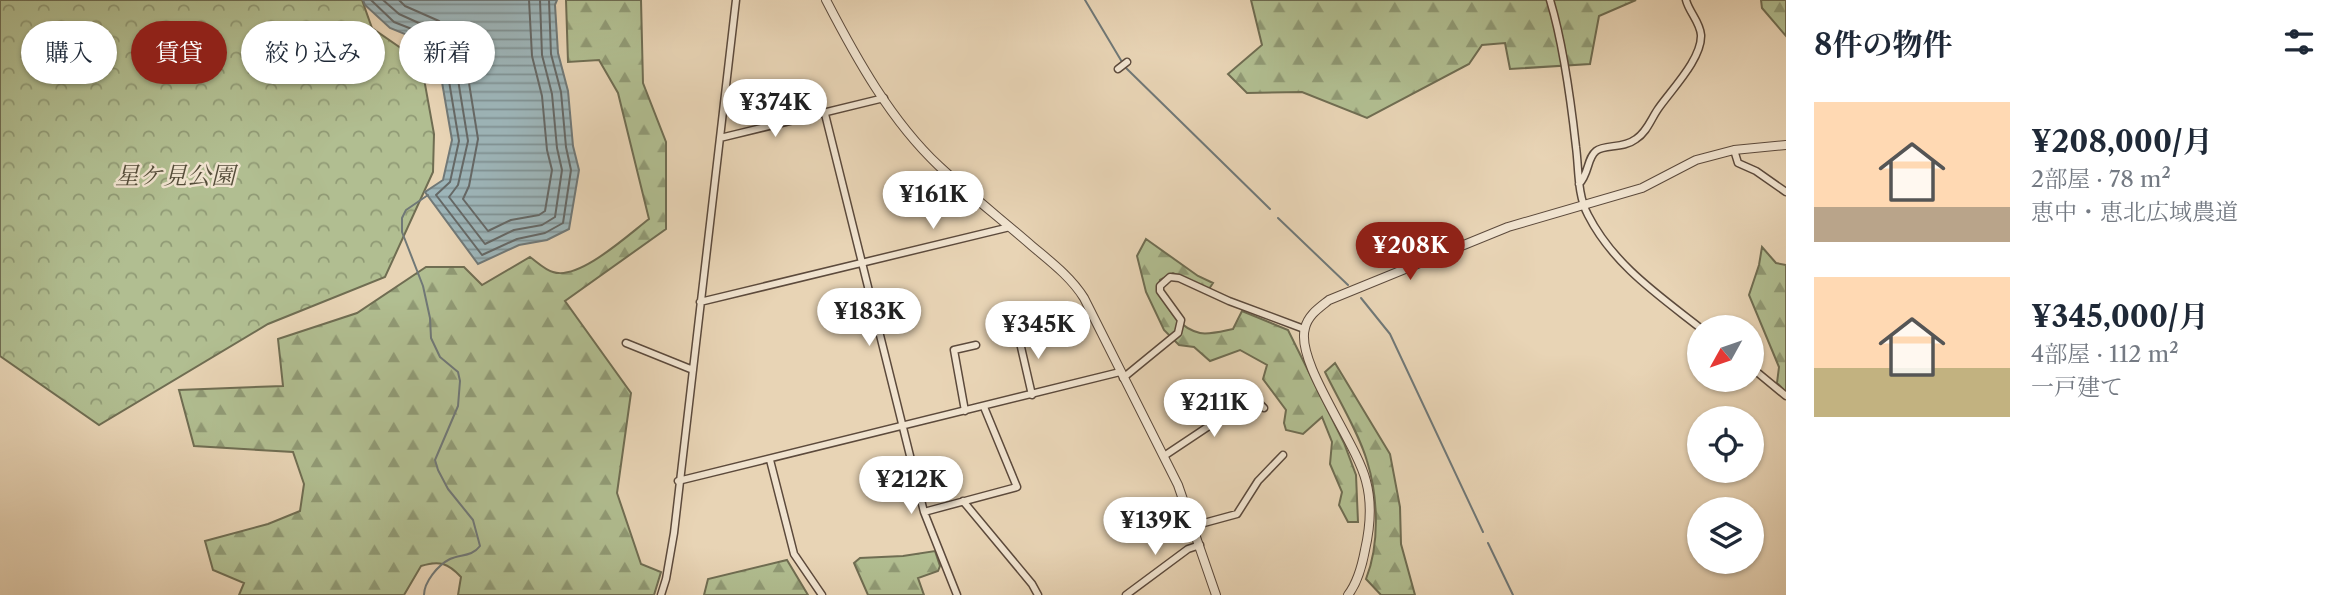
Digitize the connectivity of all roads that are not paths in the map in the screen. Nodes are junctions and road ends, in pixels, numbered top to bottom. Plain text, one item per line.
1 (736, 0) edge
2 (826, 0) edge
3 (1550, 0) edge
4 (1686, 0) edge
5 (1127, 62) dead end
6 (1119, 68) dead end
7 (884, 98) junction
8 (825, 114) junction
9 (720, 138) junction
10 (1786, 145) edge
11 (1734, 150) junction
12 (1579, 184) junction
13 (1786, 192) edge
14 (1584, 204) junction
15 (1010, 227) junction
16 (863, 261) junction
17 (700, 302) junction
18 (1687, 318) edge
19 (1304, 329) junction
20 (1018, 334) dead end
21 (626, 343) dead end
22 (976, 345) dead end
23 (693, 370) junction
24 (1121, 375) junction
25 (1764, 379) edge
26 (1032, 395) junction
27 (1786, 396) edge
28 (984, 407) junction
29 (1264, 408) dead end
30 (965, 411) junction
31 (903, 426) junction
32 (1164, 456) junction
33 (1283, 456) dead end
34 (770, 460) junction
35 (678, 481) junction
36 (963, 501) junction
37 (924, 512) junction
38 (1193, 526) junction
39 (1199, 545) junction
40 (661, 595) edge
41 (822, 595) edge
42 (957, 595) edge
43 (1038, 595) edge
44 (1126, 595) edge
45 (1216, 595) edge
46 (1348, 595) edge

1 - 9 street
2 - 7 street
3 - 12 street
4 - 12 street
5 - 6 street
7 - 8 street
7 - 15 street
8 - 9 street
8 - 16 street
9 - 17 street
10 - 11 street
11 - 13 street
11 - 14 street
12 - 14 street
14 - 18 street
14 - 19 street
15 - 16 street
15 - 24 street
16 - 17 street
16 - 31 street
17 - 23 street
19 - 24 street
19 - 46 street
20 - 26 street
21 - 23 street
22 - 30 street
23 - 35 street
24 - 26 street
24 - 32 street
25 - 27 street
26 - 28 street
28 - 30 street
28 - 36 street
29 - 32 street
30 - 31 street
31 - 34 street
31 - 37 street
32 - 38 street
33 - 38 street
34 - 35 street
34 - 41 street
35 - 40 street
36 - 37 street
36 - 43 street
37 - 42 street
38 - 39 street
39 - 44 street
39 - 45 street

